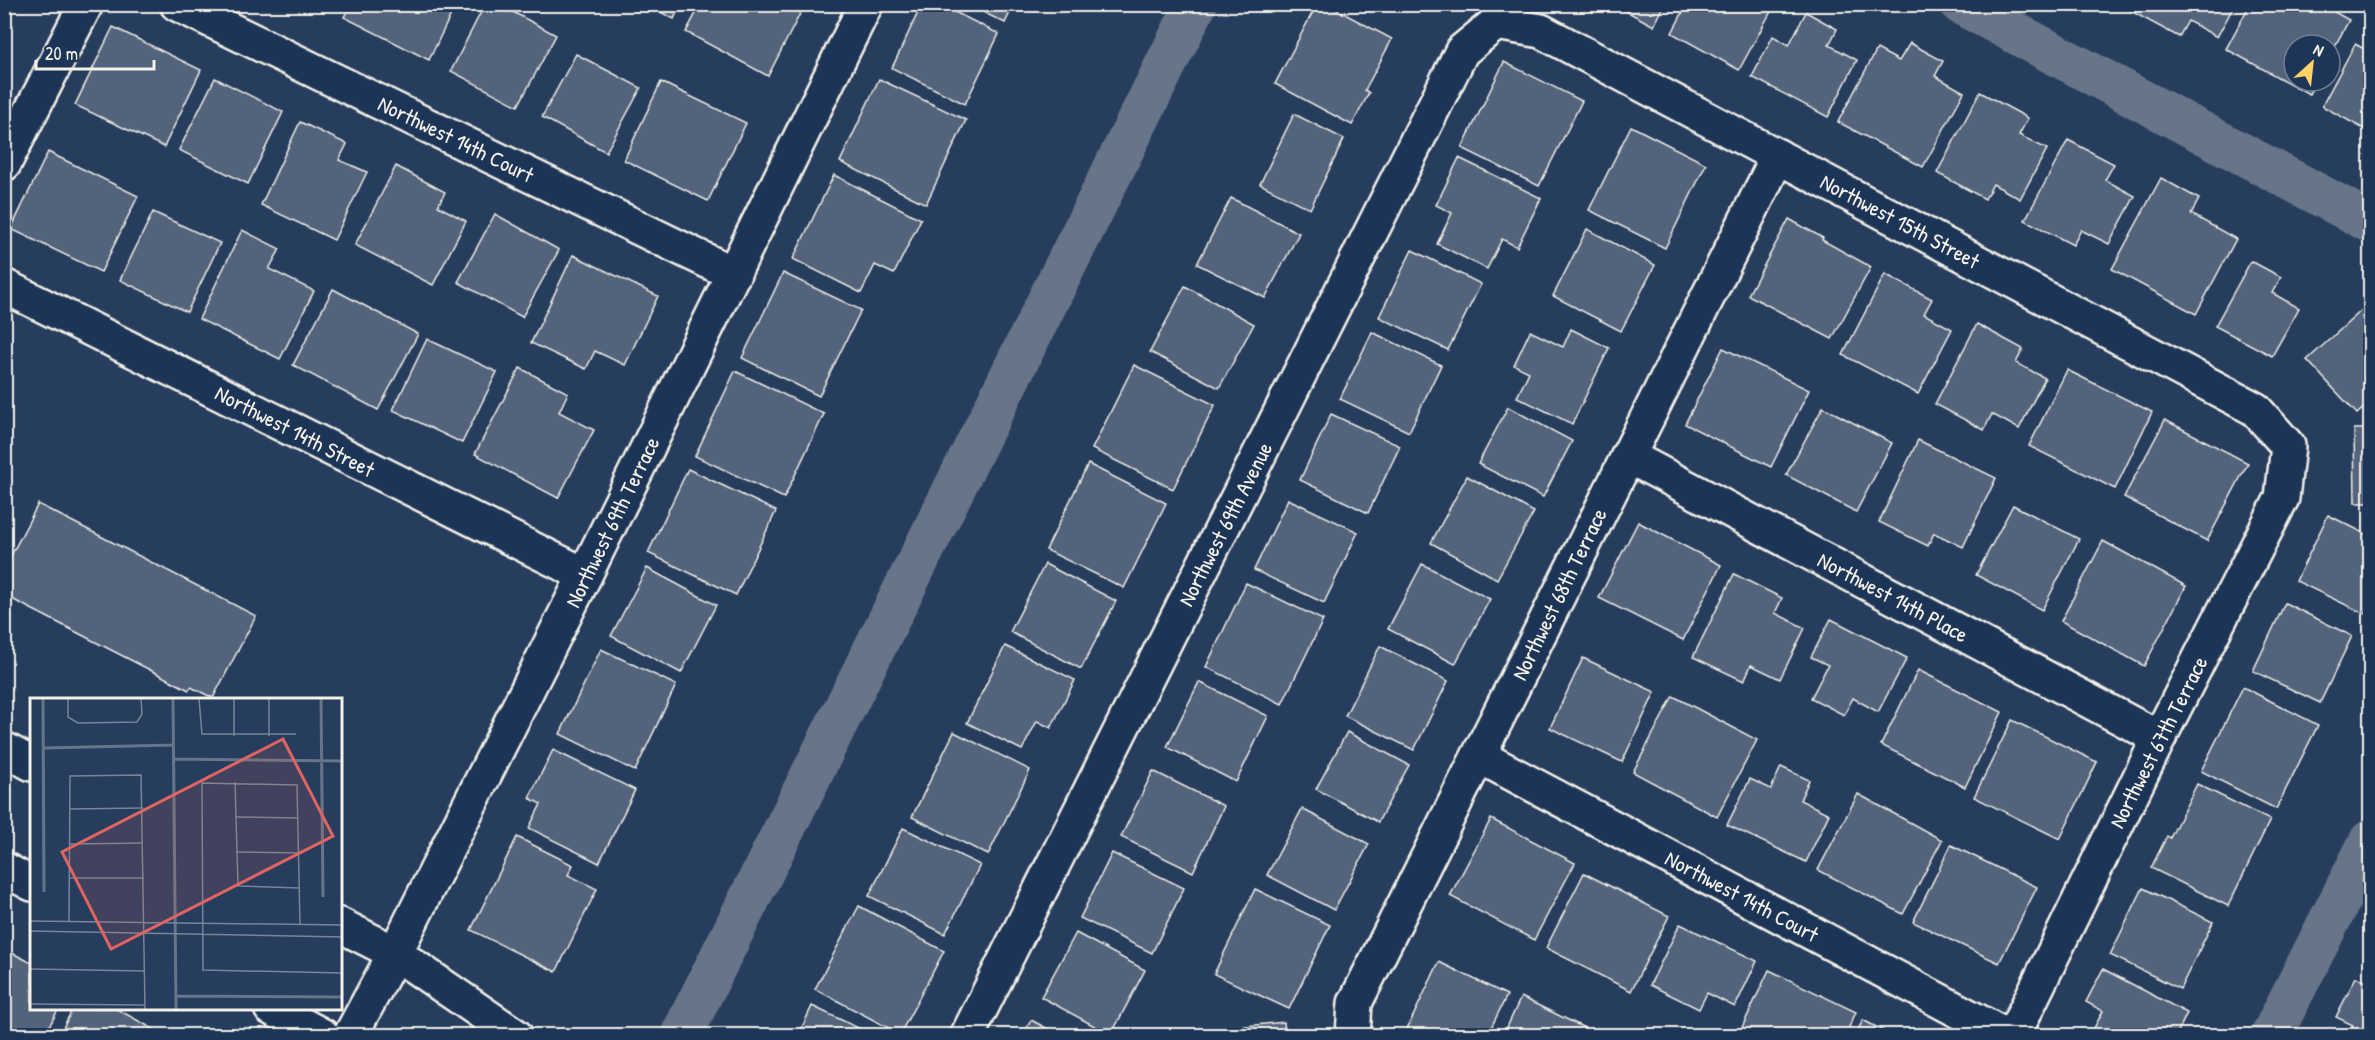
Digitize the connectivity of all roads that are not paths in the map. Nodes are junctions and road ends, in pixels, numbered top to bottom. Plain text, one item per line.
1 (86, 4) edge
2 (177, 4) edge
3 (866, 4) edge
4 (1496, 23) joint
5 (1778, 156) junction
6 (4, 164) edge
7 (734, 274) junction
8 (4, 286) edge
9 (2288, 446) joint
10 (1628, 456) junction
11 (585, 575) junction
12 (2159, 738) junction
13 (4, 749) edge
14 (1479, 756) junction
15 (30, 763) edge
16 (4, 869) edge
17 (30, 883) edge
18 (342, 926) edge
19 (395, 953) junction
20 (275, 1010) edge
21 (323, 1035) edge
22 (350, 1035) edge
23 (516, 1035) edge
24 (967, 1035) edge
25 (1353, 1035) edge
26 (2006, 1035) edge
27 (2013, 1035) edge

1 - 6 street
2 - 7 street, Northwest 14th Court
3 - 7 street, Northwest 69th Terrace
4 - 5 street, Northwest 15th Street
4 - 24 street, Northwest 69th Avenue
5 - 9 street, Northwest 15th Street
5 - 10 street, Northwest 68th Terrace
7 - 11 street, Northwest 69th Terrace
8 - 11 street, Northwest 14th Street
9 - 12 street, Northwest 67th Terrace
10 - 12 street, Northwest 14th Place
10 - 14 street, Northwest 68th Terrace
11 - 19 street, Northwest 69th Terrace
12 - 27 street, Northwest 67th Terrace
13 - 15 street
14 - 25 street, Northwest 68th Terrace
14 - 26 street, Northwest 14th Court
16 - 17 street
18 - 19 street
19 - 22 street, Northwest 69th Terrace
19 - 23 street
20 - 21 street

